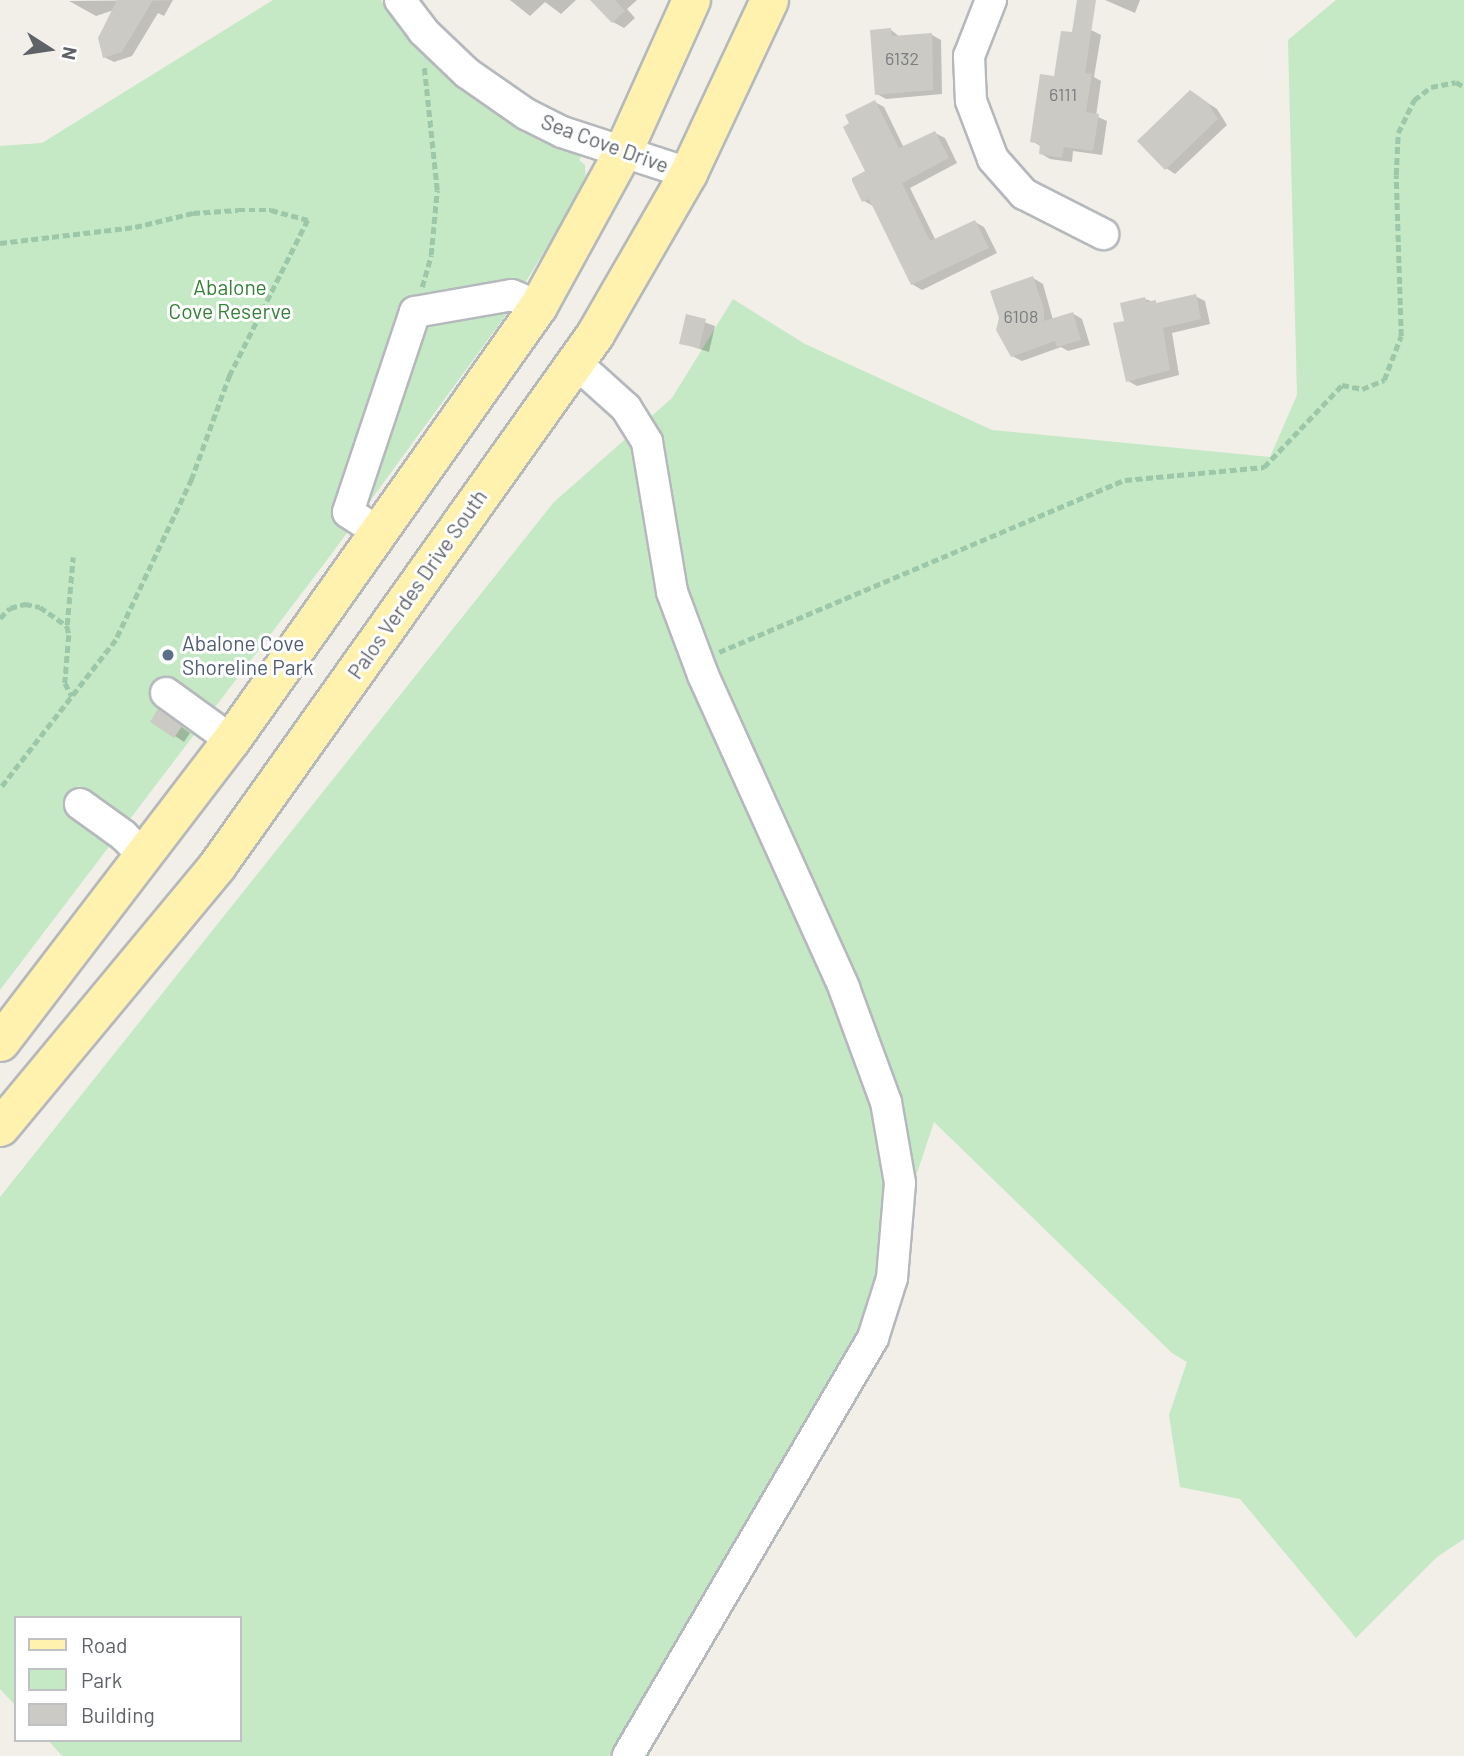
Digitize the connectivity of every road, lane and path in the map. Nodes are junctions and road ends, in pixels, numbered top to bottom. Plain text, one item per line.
1 (400, 0) edge
2 (691, 0) edge
3 (769, 0) edge
4 (991, 0) edge
5 (423, 31) junction
6 (1464, 86) edge
7 (623, 151) junction
8 (688, 173) junction
9 (1103, 234) dead end
10 (0, 243) edge
11 (538, 306) junction
12 (415, 312) junction
13 (575, 362) junction
14 (380, 533) junction
15 (73, 557) dead end
16 (0, 618) edge
17 (66, 626) junction
18 (698, 661) junction
19 (166, 694) dead end
20 (72, 696) junction
21 (231, 740) junction
22 (0, 789) edge
23 (80, 804) dead end
24 (144, 856) junction
25 (0, 1042) edge
26 (0, 1127) edge
27 (628, 1756) edge

1 - 5 street, Sea Cove Drive
2 - 7 main road
3 - 8 main road, Palos Verdes Drive South
4 - 9 street
5 - 7 street, Sea Cove Drive
5 - 12 path
6 - 18 path
7 - 8 street, Sea Cove Drive
7 - 11 main road
8 - 13 main road, Palos Verdes Drive South
10 - 20 path
11 - 12 street
11 - 14 main road
12 - 14 street
13 - 18 street
13 - 26 main road, Palos Verdes Drive South
14 - 21 main road
15 - 17 path
16 - 17 path
17 - 20 path
18 - 27 street
19 - 21 street
20 - 22 path
21 - 24 main road
23 - 24 street
24 - 25 main road

